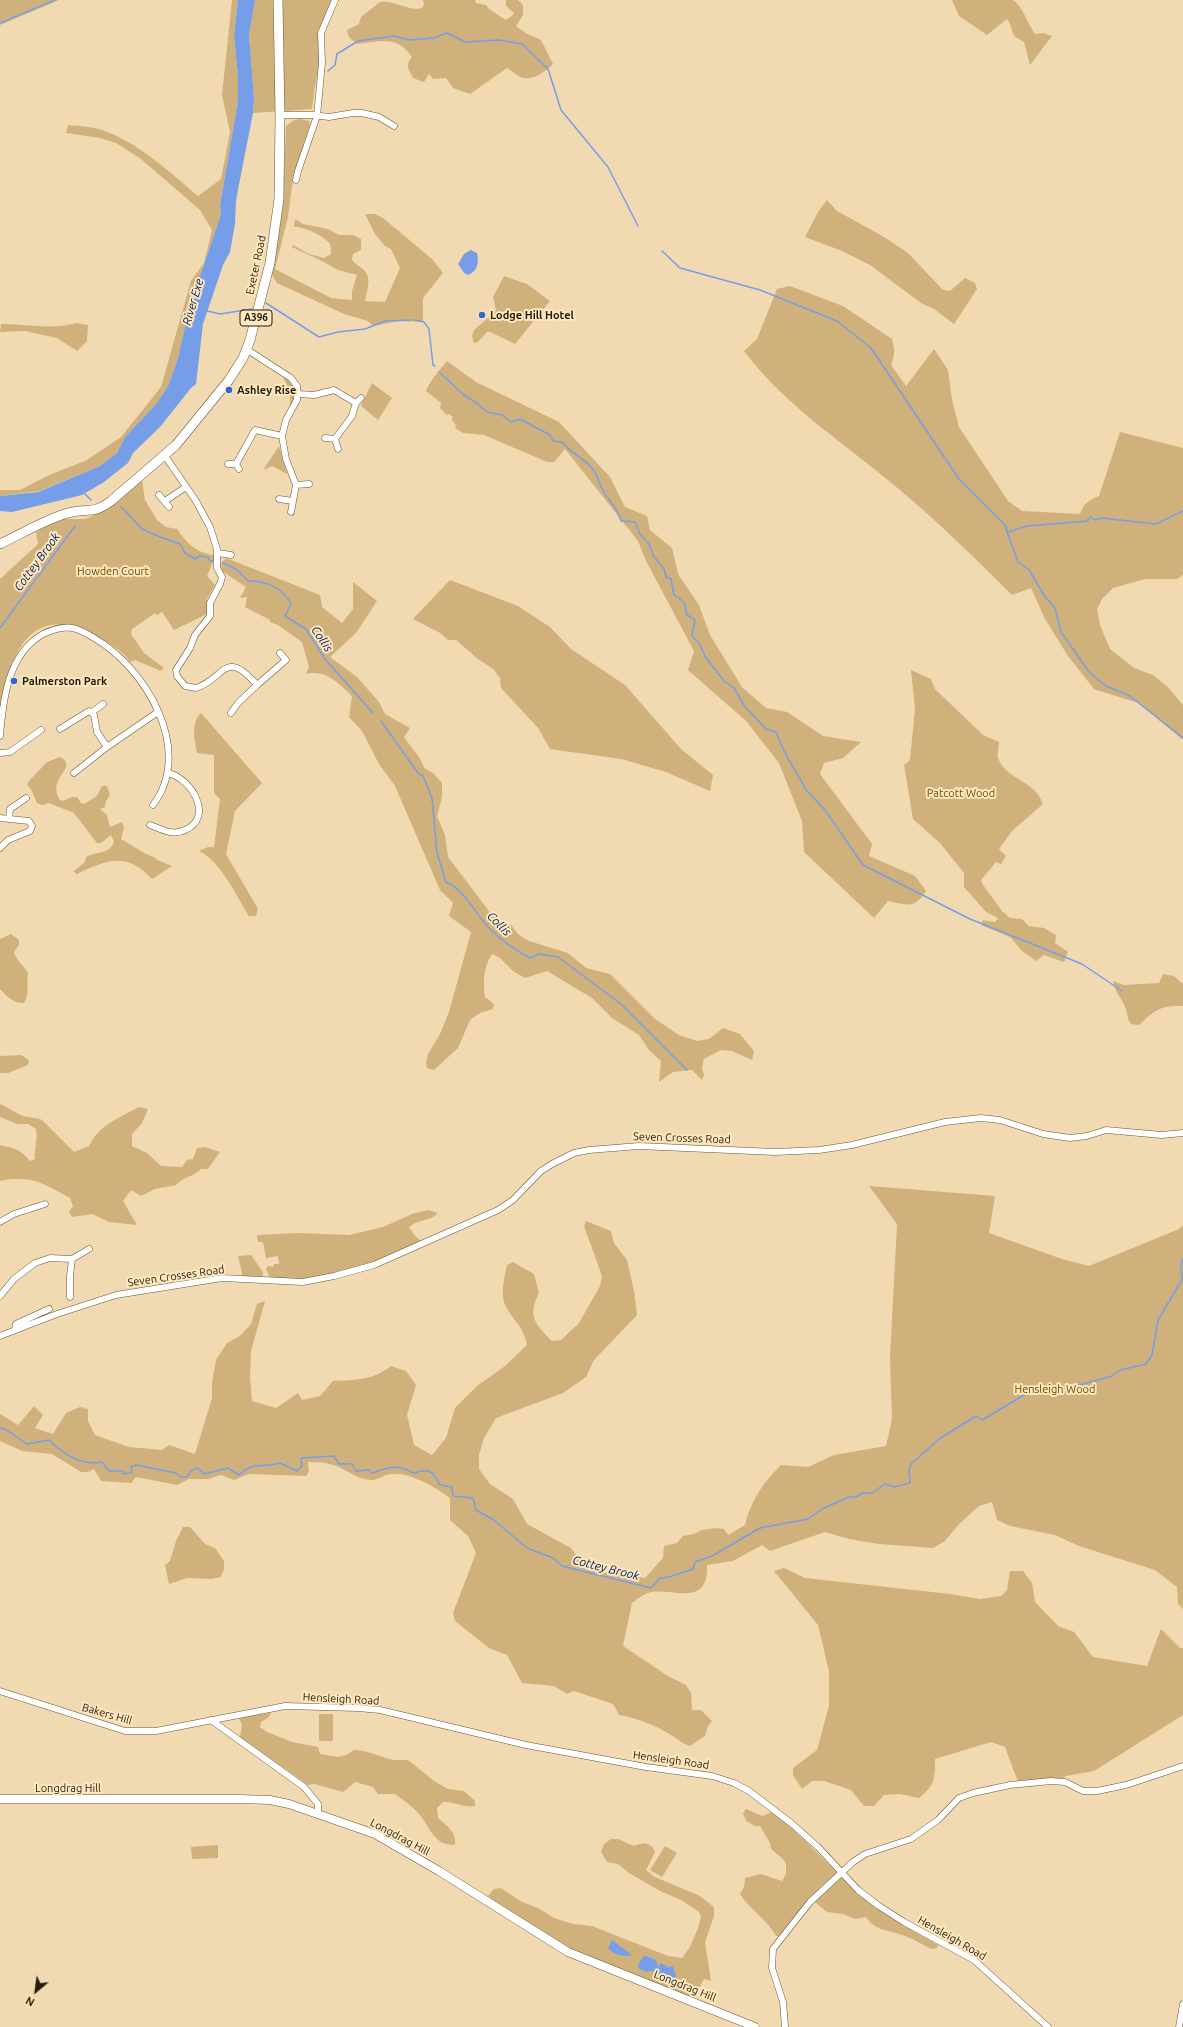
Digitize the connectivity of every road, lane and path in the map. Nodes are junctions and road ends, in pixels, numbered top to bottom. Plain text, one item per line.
1 (278, 0) edge
2 (335, 0) edge
3 (280, 115) junction
4 (317, 116) junction
5 (394, 126) dead end
6 (296, 180) dead end
7 (246, 350) junction
8 (298, 394) junction
9 (361, 398) dead end
10 (356, 403) junction
11 (252, 423) dead end
12 (255, 430) junction
13 (282, 436) junction
14 (326, 438) dead end
15 (335, 439) junction
16 (338, 449) dead end
17 (165, 456) junction
18 (228, 464) dead end
19 (309, 484) dead end
20 (296, 485) junction
21 (186, 488) junction
22 (159, 495) dead end
23 (279, 499) dead end
24 (165, 501) junction
25 (293, 501) junction
26 (169, 507) dead end
27 (291, 512) dead end
28 (0, 544) edge
29 (218, 553) junction
30 (231, 554) dead end
31 (280, 653) dead end
32 (286, 660) junction
33 (291, 665) dead end
34 (257, 685) junction
35 (104, 704) dead end
36 (92, 712) junction
37 (158, 712) junction
38 (231, 713) dead end
39 (60, 729) dead end
40 (41, 730) dead end
41 (25, 733) dead end
42 (0, 736) edge
43 (28, 739) junction
44 (107, 747) junction
45 (0, 753) edge
46 (74, 773) dead end
47 (168, 773) junction
48 (26, 798) dead end
49 (153, 805) dead end
50 (0, 818) edge
51 (9, 819) junction
52 (150, 825) dead end
53 (0, 848) edge
54 (1183, 1133) edge
55 (42, 1206) dead end
56 (0, 1222) edge
57 (89, 1249) dead end
58 (72, 1259) junction
59 (0, 1296) edge
60 (70, 1298) dead end
61 (50, 1309) dead end
62 (0, 1328) edge
63 (15, 1330) junction
64 (2, 1336) edge
65 (0, 1691) edge
66 (211, 1720) junction
67 (1183, 1766) edge
68 (0, 1799) edge
69 (318, 1813) junction
70 (842, 1873) junction
71 (1183, 2004) edge
72 (755, 2027) edge
73 (785, 2027) edge
74 (1048, 2027) edge
75 (1179, 2027) edge

1 - 3 main road, Exeter Road / A396
2 - 4 street
3 - 4 street
3 - 7 main road, Exeter Road / A396
4 - 5 street
4 - 6 street
7 - 8 street
7 - 17 main road, Exeter Road / A396
8 - 10 street
8 - 13 street
9 - 10 street
10 - 15 street
11 - 12 street
12 - 13 street
12 - 18 street
13 - 20 street
14 - 15 street
15 - 16 street
17 - 21 street
17 - 28 main road, Exeter Road / A396
19 - 20 street
20 - 25 street
21 - 24 street
21 - 29 street
22 - 24 street
23 - 25 street
24 - 26 street
25 - 27 street
29 - 30 street
29 - 34 street
31 - 32 street
32 - 33 street
32 - 34 street
34 - 38 street
35 - 36 street
36 - 39 street
36 - 44 street
37 - 42 street
37 - 44 street
37 - 47 street
40 - 43 street
41 - 43 street
43 - 45 street
44 - 46 street
47 - 49 street
47 - 52 street
48 - 51 street
50 - 51 street
51 - 53 street
54 - 63 street, Seven Crosses Road
55 - 56 street
57 - 58 street
58 - 59 street
58 - 60 street
61 - 63 street
62 - 64 street
63 - 64 street, Seven Crosses Road
65 - 66 street, Bakers Hill
66 - 69 street
66 - 70 street, Hensleigh Road
67 - 70 street
68 - 69 main road, Longdrag Hill
69 - 72 main road, Longdrag Hill
70 - 73 street
70 - 74 street, Hensleigh Road
71 - 75 street

